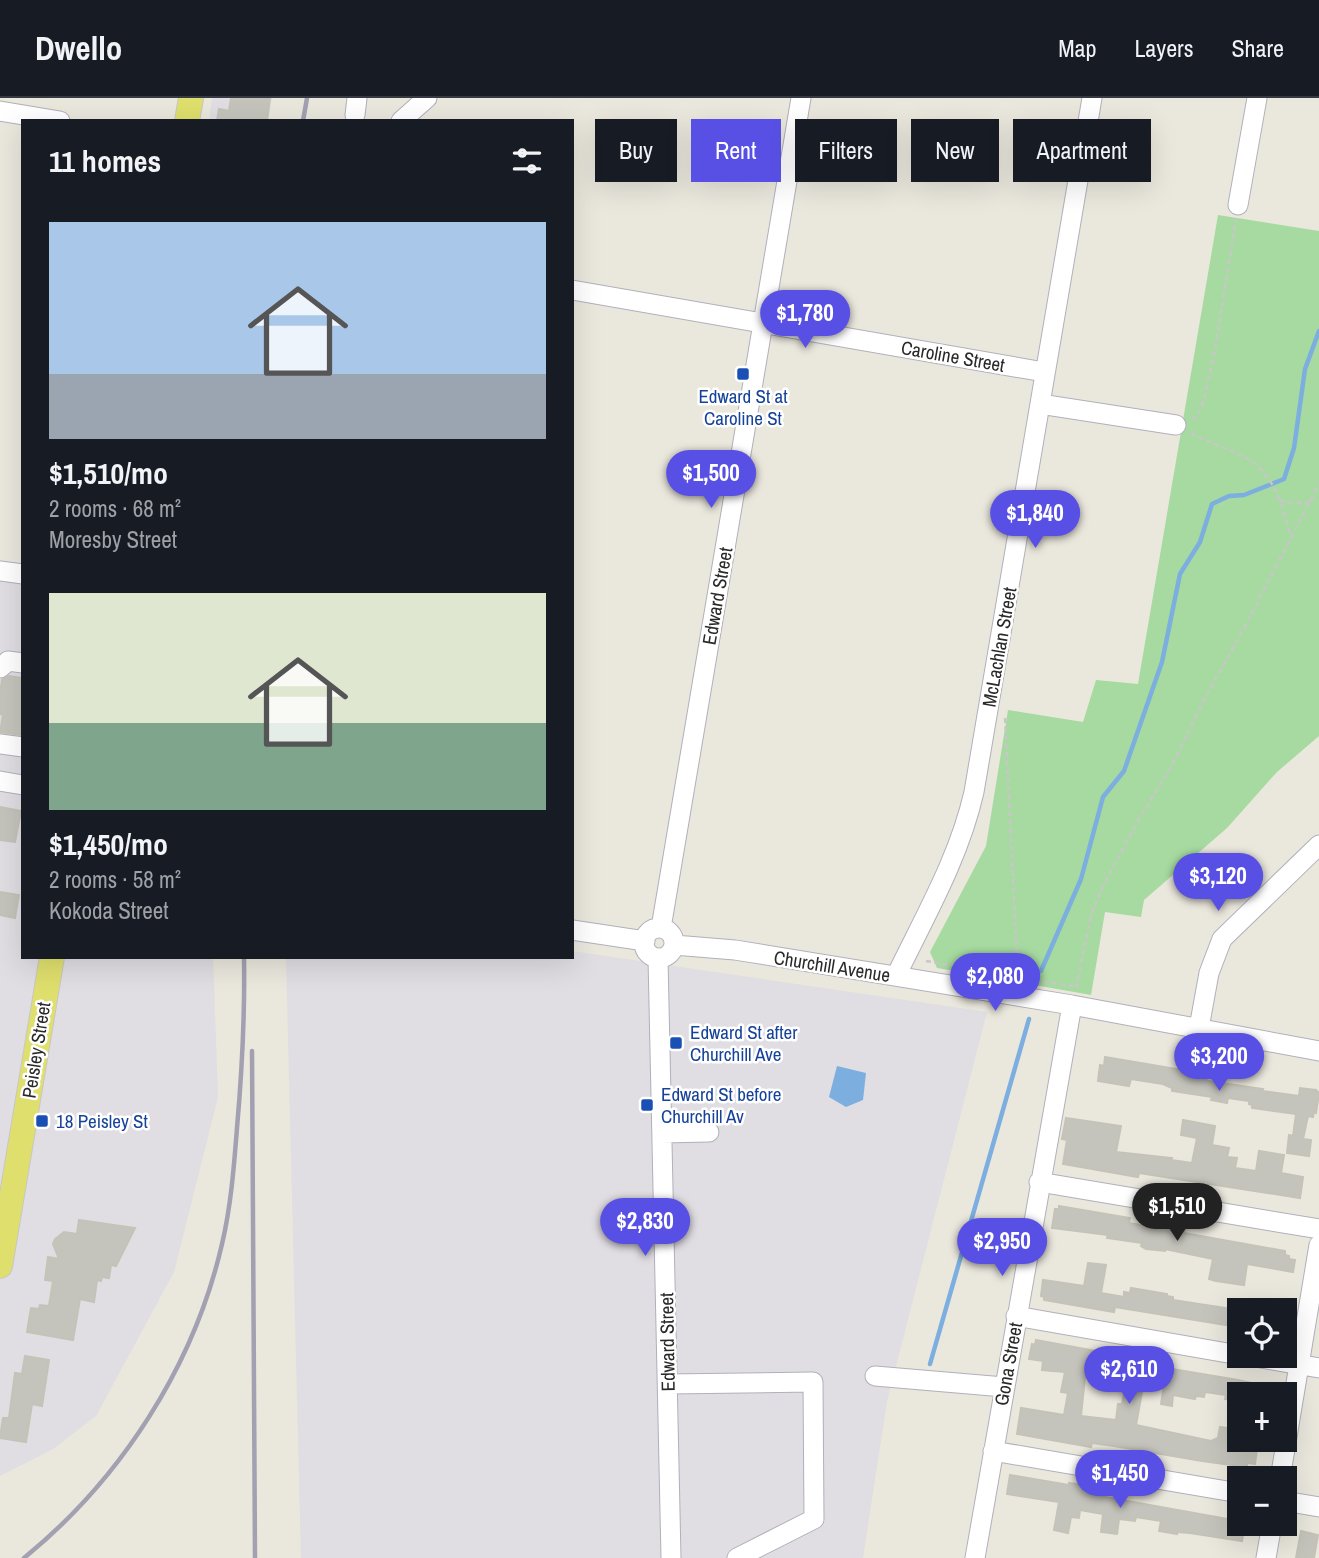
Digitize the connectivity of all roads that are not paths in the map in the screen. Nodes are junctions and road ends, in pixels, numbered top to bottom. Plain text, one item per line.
1 (191, 98) edge
2 (427, 98) edge
3 (801, 98) edge
4 (1091, 98) edge
5 (1257, 98) edge
6 (0, 111) edge
7 (48, 119) edge
8 (187, 119) edge
9 (403, 119) edge
10 (1238, 205) road end
11 (574, 290) edge
12 (764, 323) junction
13 (1044, 372) junction
14 (1040, 404) junction
15 (1176, 425) road end
16 (0, 570) edge
17 (21, 574) edge
18 (21, 663) edge
19 (0, 668) edge
20 (0, 744) edge
21 (21, 747) edge
22 (0, 781) edge
23 (21, 785) edge
24 (1319, 845) edge
25 (574, 930) edge
26 (653, 934) junction
27 (674, 945) junction
28 (658, 958) junction
29 (51, 959) edge
30 (896, 976) junction
31 (1074, 996) junction
32 (1199, 1028) junction
33 (1319, 1051) edge
34 (709, 1132) dead end
35 (662, 1133) junction
36 (1039, 1182) junction
37 (1319, 1229) edge
38 (1319, 1245) edge
39 (0, 1266) edge
40 (1016, 1317) junction
41 (1227, 1352) edge
42 (1309, 1366) edge
43 (875, 1376) dead end
44 (668, 1384) junction
45 (1004, 1387) junction
46 (993, 1451) junction
47 (1283, 1466) edge
48 (1227, 1491) edge
49 (1297, 1503) edge
50 (1319, 1507) edge
51 (1270, 1536) edge
52 (671, 1558) edge
53 (737, 1558) edge
54 (975, 1558) edge
55 (1266, 1558) edge

1 - 8 main road
2 - 9 street
3 - 12 street, Edward Street
4 - 13 street, McLachlan Street
5 - 10 street
6 - 7 street
11 - 12 street, Caroline Street
12 - 13 street, Caroline Street
12 - 26 street, Edward Street
13 - 14 street, McLachlan Street
14 - 15 street
14 - 30 street, McLachlan Street
16 - 17 street
18 - 19 street
20 - 21 street
22 - 23 street
24 - 32 street
25 - 26 street
26 - 27 street
26 - 28 street
27 - 28 street
27 - 30 street, Churchill Avenue
28 - 35 street, Edward Street
29 - 39 main road, Peisley Street
30 - 31 street, Churchill Avenue
31 - 32 street, Churchill Avenue
31 - 36 street, Gona Street
32 - 33 street, Churchill Avenue
34 - 35 street
35 - 44 street, Edward Street
36 - 37 street
36 - 40 street, Gona Street
38 - 42 street
40 - 41 street
40 - 45 street, Gona Street
42 - 47 street
43 - 45 street
44 - 52 street, Edward Street
44 - 53 street
45 - 46 street, Gona Street
46 - 48 street
46 - 54 street, Gona Street
49 - 50 street
51 - 55 street

